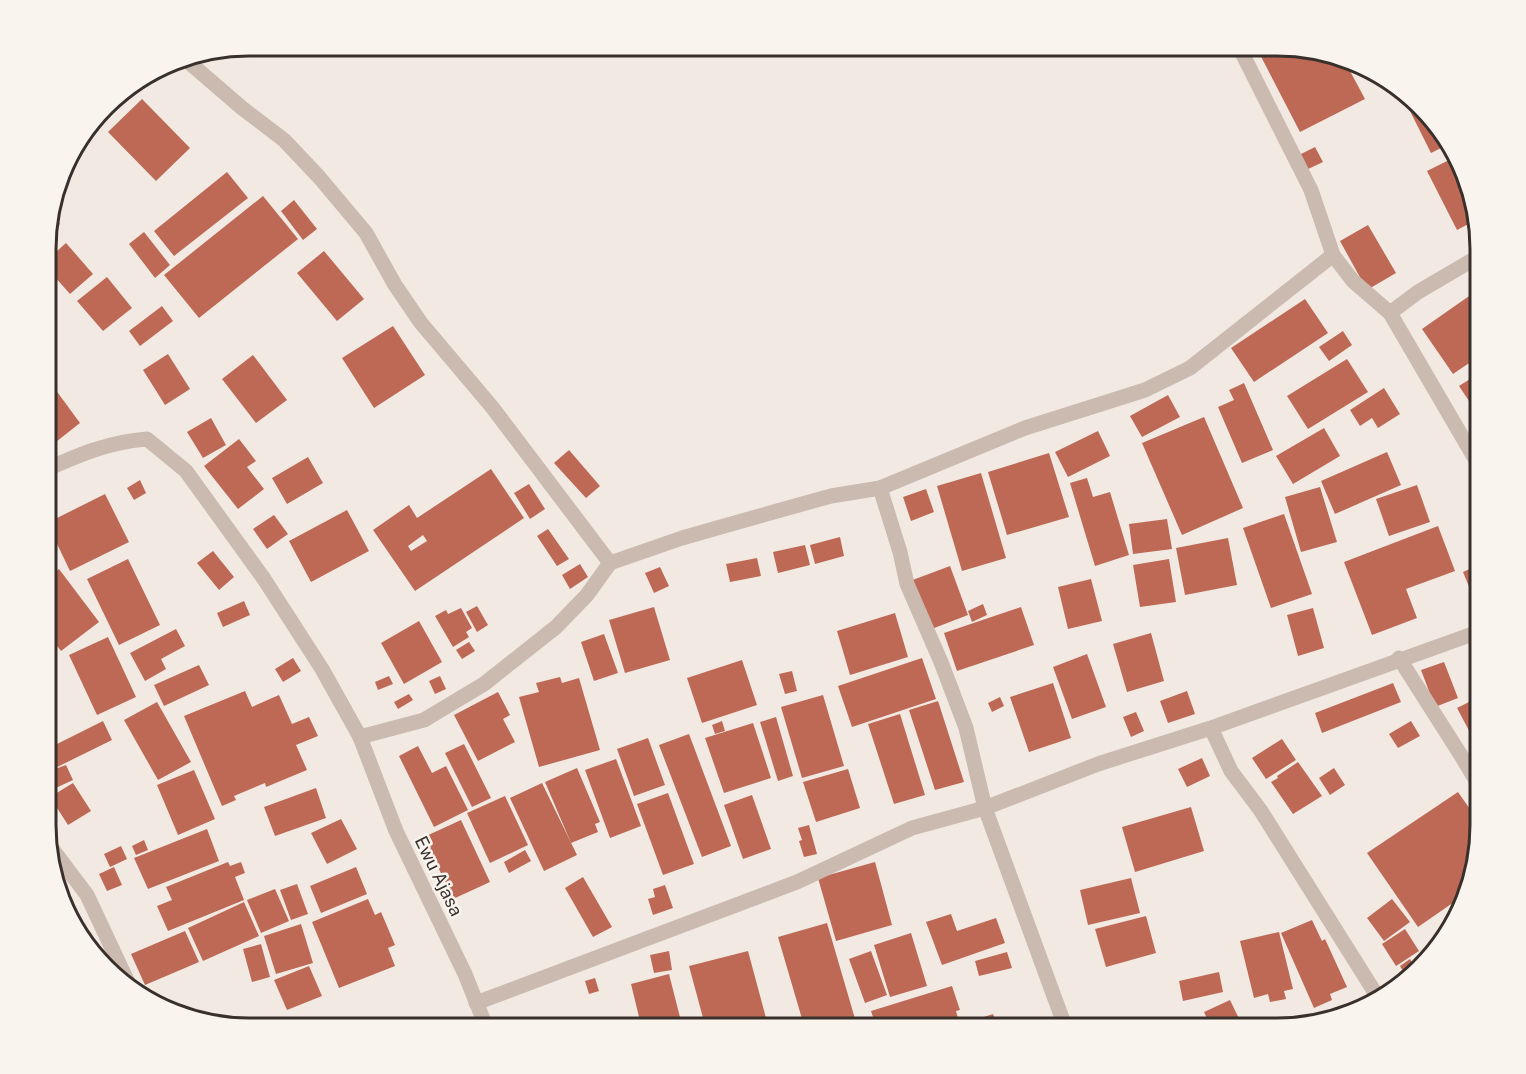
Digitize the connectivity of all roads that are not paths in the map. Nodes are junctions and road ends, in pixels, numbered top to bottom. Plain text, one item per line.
1 (1244, 56) edge
2 (191, 64) edge
3 (1334, 255) junction
4 (1470, 261) edge
5 (1390, 313) junction
6 (1470, 450) edge
7 (56, 465) edge
8 (880, 488) junction
9 (610, 563) junction
10 (1470, 635) edge
11 (1399, 658) junction
12 (1211, 728) junction
13 (360, 737) junction
14 (1470, 770) edge
15 (985, 808) junction
16 (58, 857) edge
17 (123, 972) edge
18 (1374, 993) edge
19 (476, 1003) junction
20 (482, 1018) edge
21 (1062, 1018) edge

1 - 3 street
2 - 9 street
3 - 5 street
3 - 8 street
4 - 5 street
5 - 6 street
7 - 13 street, Ewu Ajasa
8 - 9 street
8 - 15 street
9 - 13 street
10 - 11 street
11 - 12 street
11 - 14 street
12 - 15 street
12 - 18 street
13 - 19 street, Ewu Ajasa
15 - 19 street
15 - 21 street
16 - 17 street
19 - 20 street, Ewu Ajasa

